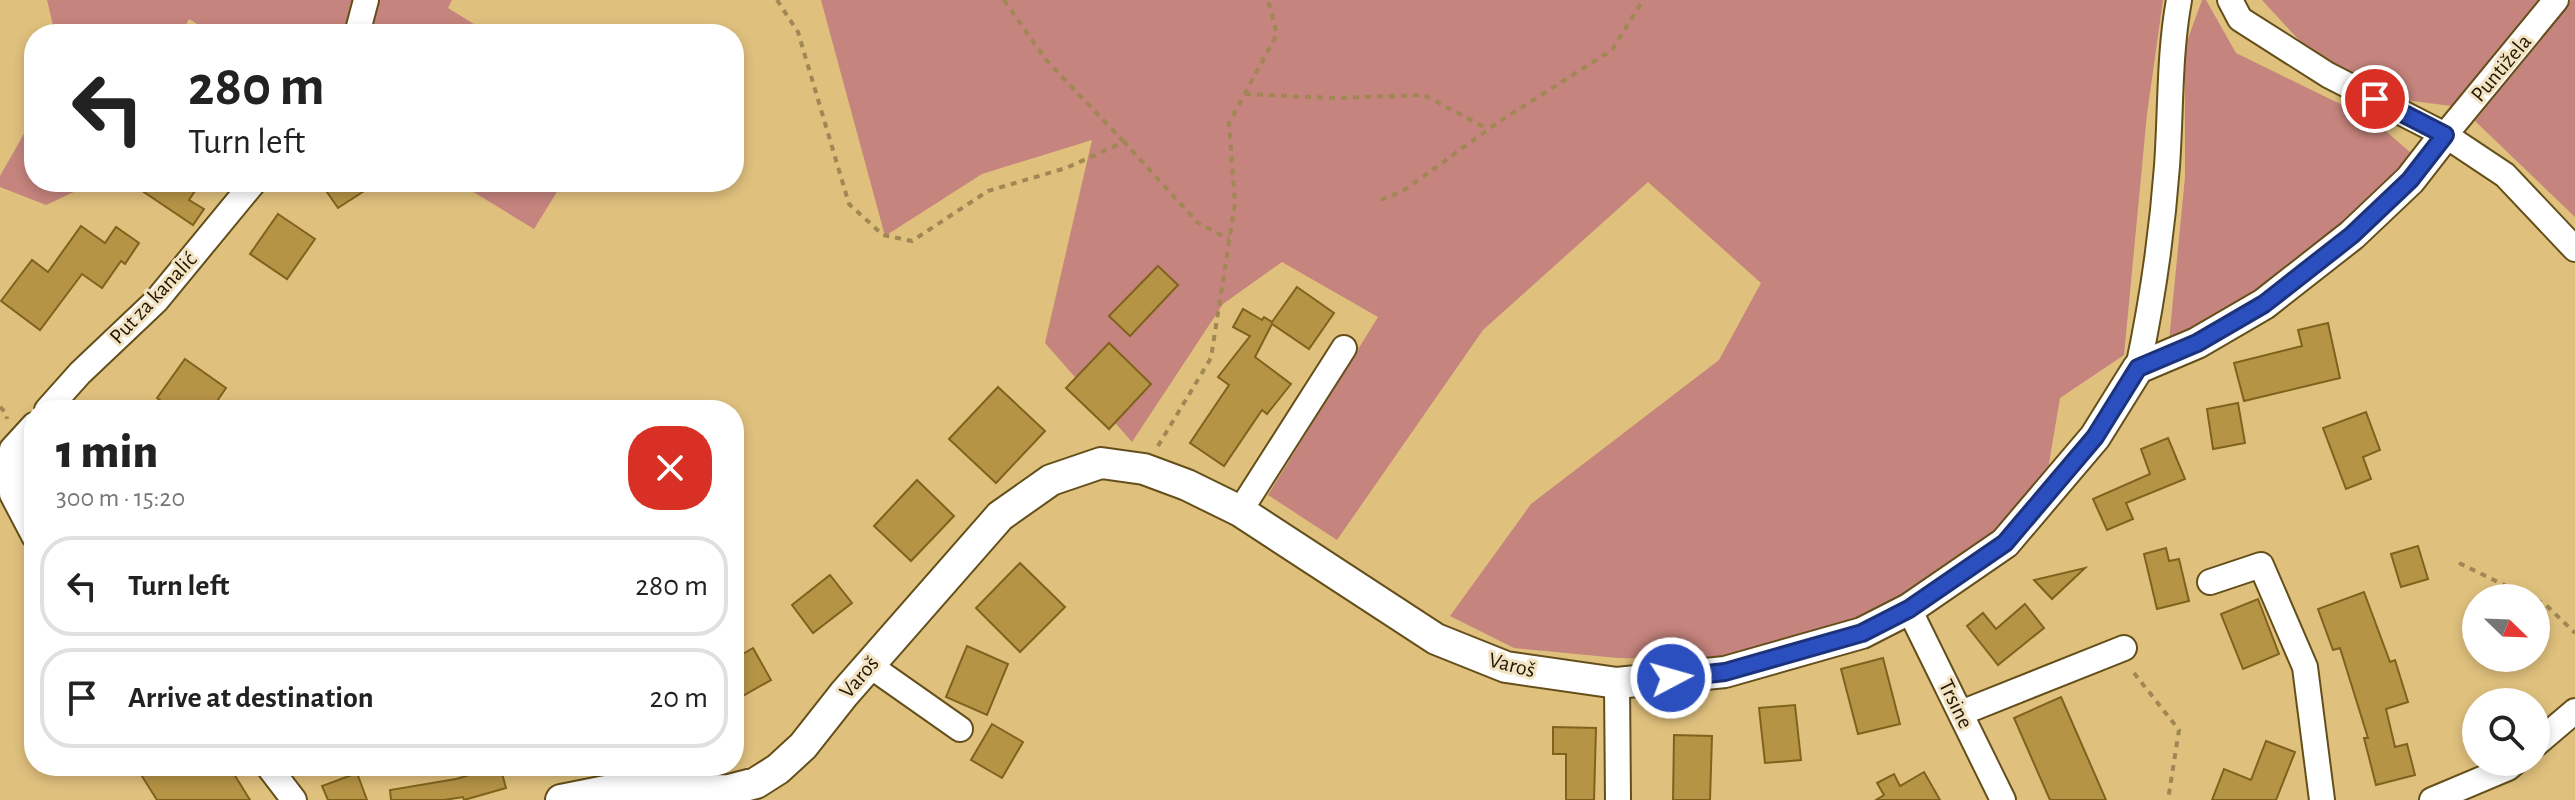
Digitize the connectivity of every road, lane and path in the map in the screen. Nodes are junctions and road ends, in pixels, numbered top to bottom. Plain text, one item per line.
1 (366, 0) edge
2 (777, 0) edge
3 (1004, 0) edge
4 (1268, 0) edge
5 (1643, 0) edge
6 (2179, 0) edge
7 (2230, 0) edge
8 (2556, 0) edge
9 (360, 24) edge
10 (1245, 94) junction
11 (1488, 129) junction
12 (2445, 135) junction
13 (1124, 142) junction
14 (246, 192) edge
15 (1381, 200) dead end
16 (1229, 239) junction
17 (2575, 249) edge
18 (1344, 348) dead end
19 (2138, 368) junction
20 (56, 400) edge
21 (24, 436) edge
22 (1144, 469) junction
23 (1240, 511) junction
24 (24, 517) edge
25 (2459, 563) dead end
26 (2210, 582) dead end
27 (2503, 584) edge
28 (1909, 609) junction
29 (2550, 609) edge
30 (2575, 633) edge
31 (2124, 648) dead end
32 (869, 665) junction
33 (2134, 673) dead end
34 (1617, 683) junction
35 (2575, 711) edge
36 (1961, 713) junction
37 (960, 729) dead end
38 (2550, 732) edge
39 (276, 776) edge
40 (2489, 776) edge
41 (753, 791) edge
42 (294, 800) edge
43 (561, 800) edge
44 (1618, 800) edge
45 (2003, 800) edge
46 (2168, 800) edge
47 (2322, 800) edge
48 (2432, 800) edge

1 - 9 street
2 - 13 path
3 - 13 path
4 - 10 path
5 - 11 path
6 - 19 street
7 - 12 street
8 - 12 street, Puntižela
10 - 11 path
10 - 16 path
11 - 15 path
12 - 17 street
12 - 19 main road
13 - 16 path
14 - 20 street, Put za kanalić
16 - 22 path
18 - 23 street
19 - 28 main road, Varoš
21 - 24 street
22 - 23 main road, Varoš
22 - 32 main road, Varoš
23 - 34 main road, Varoš
25 - 27 path
26 - 47 street
28 - 34 main road, Varoš
28 - 36 street, Trsine
29 - 30 path
31 - 36 street
32 - 37 street
32 - 41 main road, Varoš
33 - 46 path
34 - 44 street
35 - 38 street
36 - 45 street, Trsine
39 - 42 street
40 - 48 street
41 - 43 main road, Varoš

